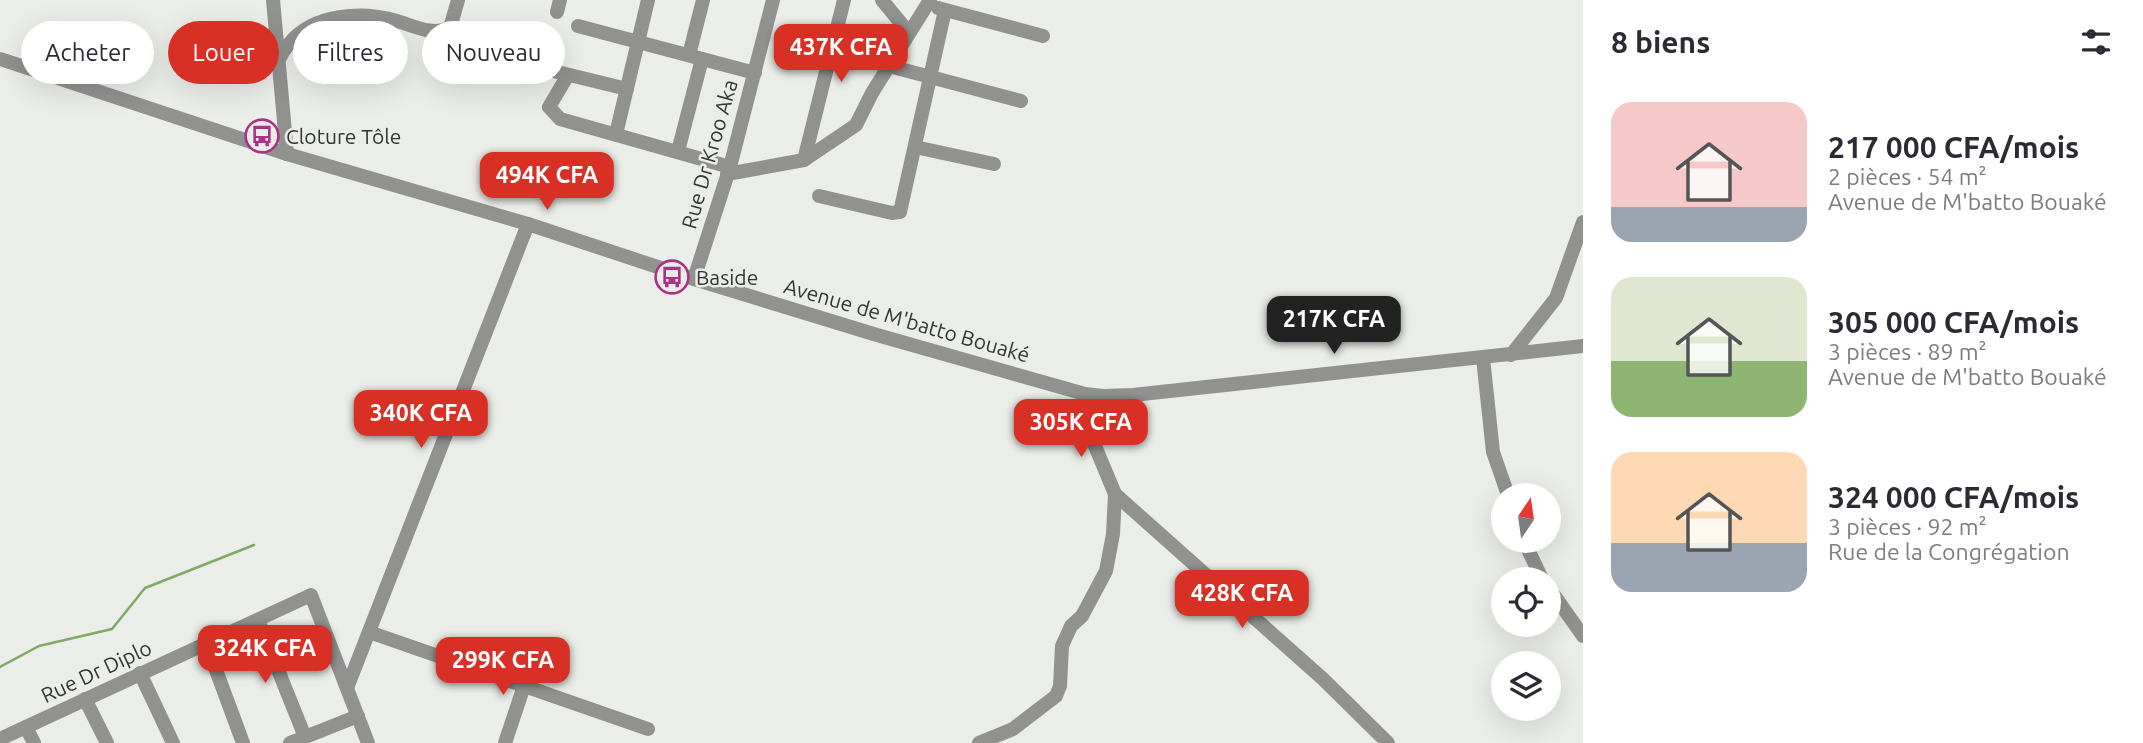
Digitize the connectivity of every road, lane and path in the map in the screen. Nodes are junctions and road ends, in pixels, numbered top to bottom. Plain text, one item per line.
1 (272, 0) edge
2 (458, 0) edge
3 (648, 0) edge
4 (703, 0) edge
5 (773, 0) edge
6 (844, 0) edge
7 (881, 0) edge
8 (928, 3) edge
9 (945, 10) junction
10 (274, 21) edge
11 (579, 26) dead end
12 (909, 33) junction
13 (1044, 36) dead end
14 (638, 41) junction
15 (696, 57) junction
16 (0, 59) edge
17 (279, 60) edge
18 (889, 66) junction
19 (755, 73) junction
20 (565, 74) edge
21 (568, 75) junction
22 (931, 77) junction
23 (279, 81) edge
24 (627, 89) junction
25 (1021, 101) dead end
26 (616, 134) junction
27 (915, 147) junction
28 (678, 151) junction
29 (287, 154) junction
30 (804, 160) junction
31 (994, 164) dead end
32 (728, 170) junction
33 (819, 196) dead end
34 (1583, 222) edge
35 (528, 224) junction
36 (694, 279) junction
37 (1583, 346) edge
38 (1511, 355) junction
39 (1483, 358) junction
40 (1085, 394) junction
41 (1504, 483) edge
42 (1115, 494) junction
43 (1561, 605) edge
44 (258, 620) junction
45 (369, 632) junction
46 (1583, 636) edge
47 (206, 643) junction
48 (140, 673) junction
49 (524, 686) junction
50 (348, 688) junction
51 (85, 699) junction
52 (358, 716) junction
53 (26, 727) junction
54 (648, 729) dead end
55 (305, 737) junction
56 (0, 739) edge
57 (34, 743) edge
58 (107, 743) edge
59 (173, 743) edge
60 (243, 743) edge
61 (290, 743) edge
62 (368, 743) edge
63 (505, 743) edge
64 (979, 743) edge
65 (1388, 743) edge

1 - 10 street
2 - 17 street
3 - 14 street
4 - 15 street
5 - 19 street, Rue Dr Kroo Aka
6 - 30 street
7 - 12 street
8 - 9 street
8 - 12 street
9 - 13 street
9 - 22 street
11 - 14 street
12 - 18 street
14 - 15 street
14 - 24 street
15 - 19 street
15 - 28 street
16 - 29 street, Avenue de M'batto Bouaké
18 - 22 street
18 - 30 street
19 - 32 street, Rue Dr Kroo Aka
20 - 21 street
21 - 24 street
21 - 26 street
22 - 25 street
22 - 27 street
23 - 29 street
24 - 26 street
26 - 28 street
27 - 31 street
27 - 33 street
28 - 32 street
29 - 35 street, Avenue de M'batto Bouaké
30 - 32 street
32 - 36 street, Rue Dr Kroo Aka
34 - 38 street
35 - 36 street, Avenue de M'batto Bouaké
35 - 45 street
36 - 40 street, Avenue de M'batto Bouaké
37 - 38 street, Avenue de M'batto Bouaké
38 - 39 street, Avenue de M'batto Bouaké
39 - 40 street, Avenue de M'batto Bouaké
39 - 41 street
40 - 42 street
42 - 64 street
42 - 65 street
43 - 46 street
44 - 47 street, Rue Dr Diplo
44 - 50 street, Rue Dr Diplo
44 - 55 street
45 - 49 street
45 - 50 street
47 - 48 street, Rue Dr Diplo
47 - 60 street
48 - 51 street, Rue Dr Diplo
48 - 59 street
49 - 54 street
49 - 63 street
50 - 52 street
51 - 53 street, Rue Dr Diplo
51 - 58 street
52 - 55 street
52 - 62 street
53 - 56 street, Rue Dr Diplo
53 - 57 street
55 - 61 street

